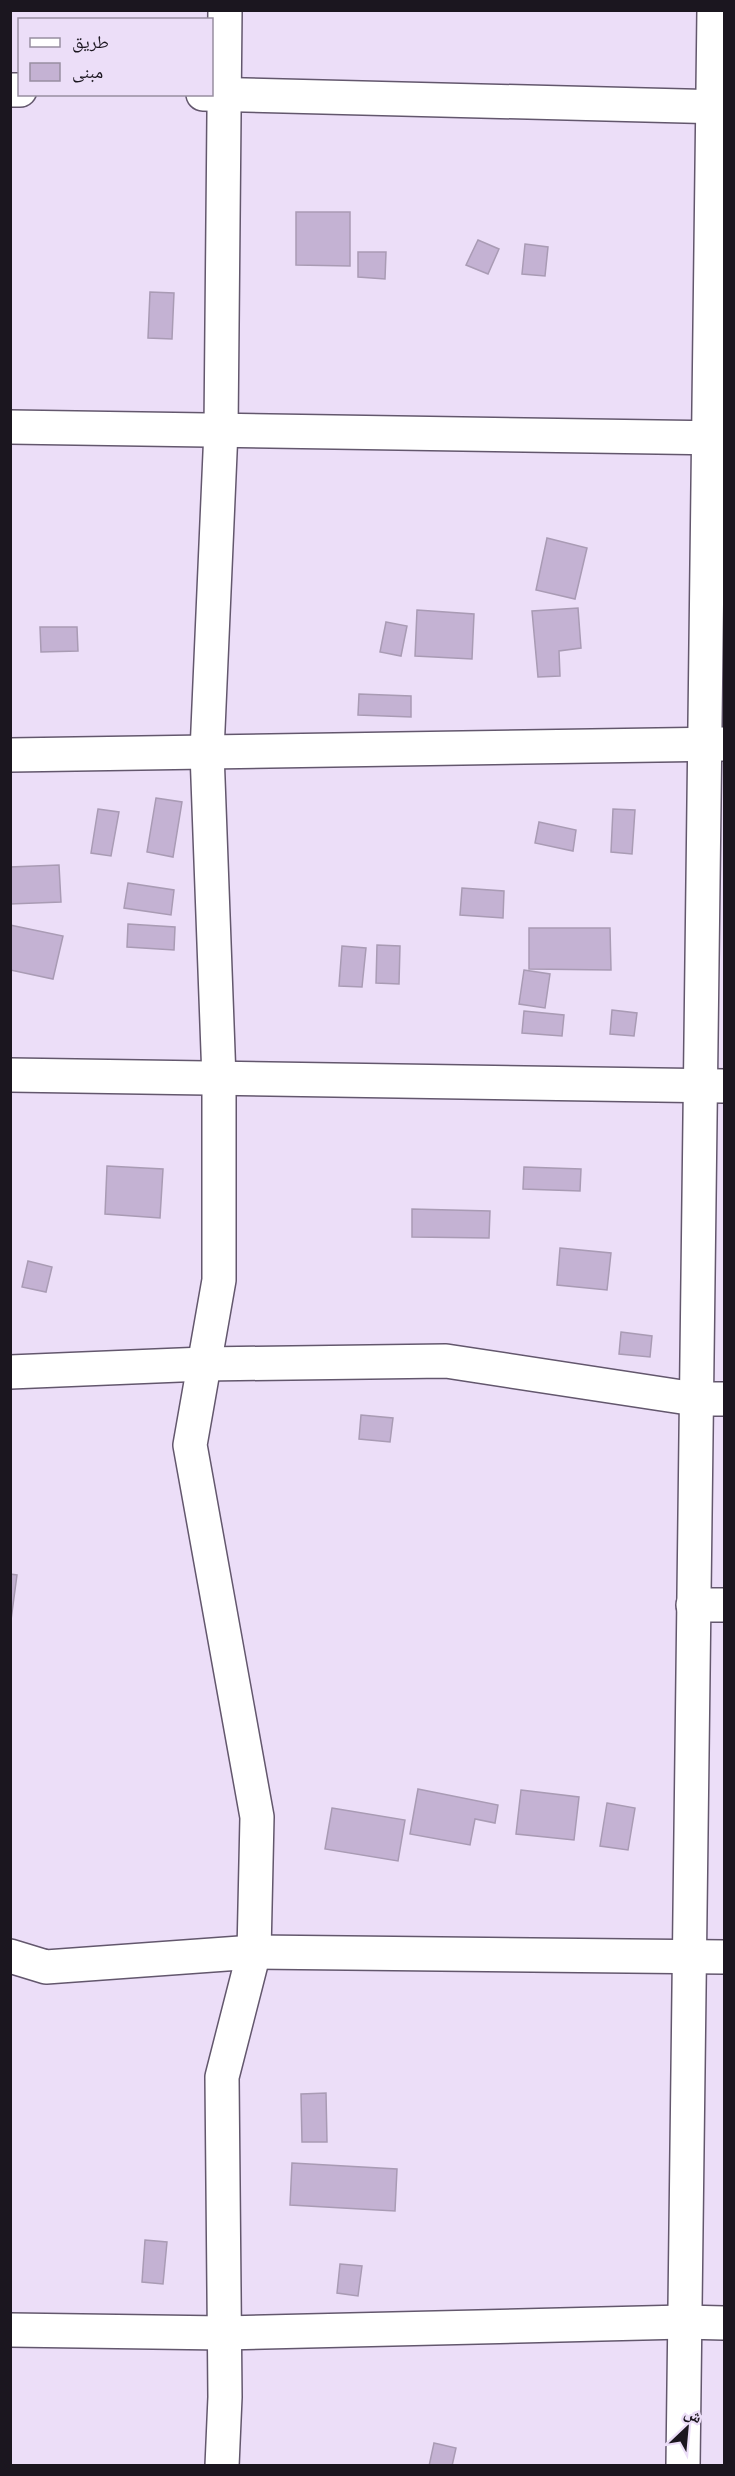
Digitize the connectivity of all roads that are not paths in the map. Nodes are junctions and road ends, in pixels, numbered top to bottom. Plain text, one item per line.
1 (225, 10) edge
2 (714, 10) edge
3 (214, 95) edge
4 (719, 107) edge
5 (10, 427) edge
6 (220, 430) junction
7 (717, 437) edge
8 (714, 745) edge
9 (207, 752) junction
10 (10, 755) edge
11 (10, 1075) edge
12 (219, 1078) junction
13 (712, 1086) edge
14 (204, 1364) junction
15 (10, 1372) edge
16 (710, 1399) edge
17 (709, 1605) edge
18 (254, 1952) junction
19 (10, 1956) edge
20 (688, 1957) junction
21 (724, 1957) edge
22 (684, 2322) junction
23 (724, 2323) edge
24 (10, 2330) edge
25 (224, 2333) junction
26 (222, 2466) edge
27 (683, 2466) edge

1 - 3 street
2 - 4 street
3 - 4 street
3 - 6 street
4 - 7 street
5 - 6 street
6 - 7 street
6 - 9 street
7 - 8 street
8 - 9 street
8 - 13 street
9 - 10 street
9 - 12 street
11 - 12 street
12 - 13 street
12 - 14 street
13 - 16 street
14 - 15 street
14 - 16 street
14 - 18 street
16 - 17 street
17 - 20 street
18 - 19 street
18 - 20 street
18 - 25 street
20 - 21 street
20 - 22 street
22 - 23 street
22 - 25 street
22 - 27 street
24 - 25 street
25 - 26 street

